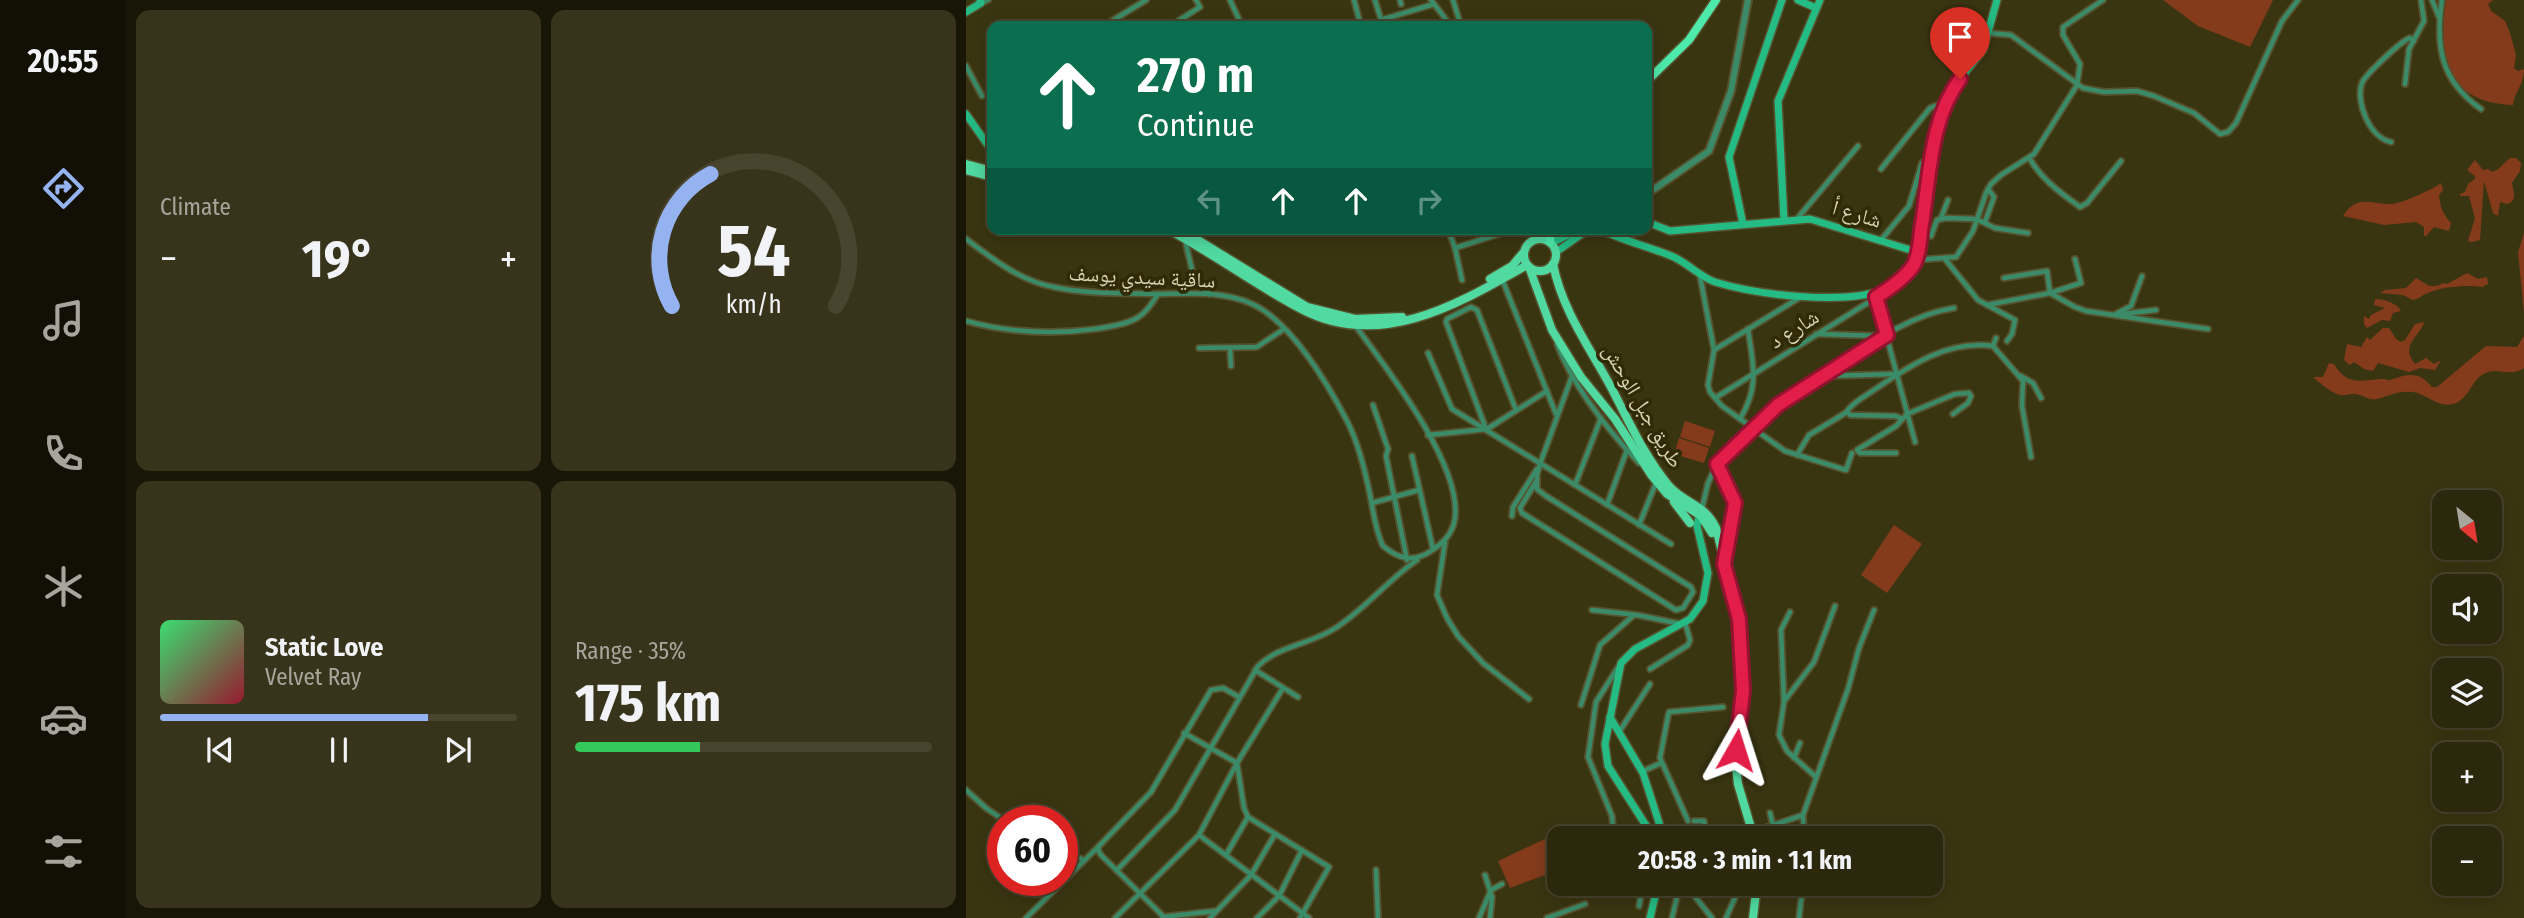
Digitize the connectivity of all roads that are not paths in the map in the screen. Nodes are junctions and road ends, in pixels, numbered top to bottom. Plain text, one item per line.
1 (1146, 0) edge
2 (1196, 0) edge
3 (1230, 0) edge
4 (1354, 0) edge
5 (1375, 0) edge
6 (1453, 0) edge
7 (1716, 0) edge
8 (1748, 0) edge
9 (1782, 0) edge
10 (1800, 0) edge
11 (1820, 0) edge
12 (1997, 0) edge
13 (2103, 0) edge
14 (2298, 0) edge
15 (2421, 0) edge
16 (2432, 0) edge
17 (2442, 0) edge
18 (983, 1) edge
19 (1432, 2) edge
20 (1816, 8) junction
21 (966, 12) edge
22 (2440, 17) junction
23 (1381, 20) joint
24 (1112, 21) edge
25 (1178, 21) dead end
26 (1240, 21) edge
27 (1360, 21) edge
28 (1447, 21) edge
29 (1459, 21) edge
30 (1989, 33) junction
31 (2414, 41) junction
32 (966, 66) edge
33 (1652, 76) edge
34 (2405, 84) dead end
35 (2077, 85) junction
36 (982, 96) dead end
37 (1946, 102) junction
38 (2481, 109) dead end
39 (966, 114) edge
40 (2391, 142) dead end
41 (987, 144) edge
42 (1858, 146) dead end
43 (1931, 159) junction
44 (2030, 159) junction
45 (2121, 161) dead end
46 (966, 164) edge
47 (1881, 169) dead end
48 (966, 170) edge
49 (987, 170) edge
50 (987, 176) edge
51 (1988, 189) junction
52 (1652, 191) edge
53 (1948, 200) dead end
54 (1941, 218) junction
55 (1976, 219) junction
56 (1784, 220) junction
57 (1796, 220) junction
58 (1985, 222) junction
59 (1652, 224) edge
60 (1743, 224) junction
61 (2028, 233) dead end
62 (1184, 235) edge
63 (1187, 235) edge
64 (1450, 235) edge
65 (1496, 235) edge
66 (1551, 235) edge
67 (1570, 235) edge
68 (1576, 235) edge
69 (1612, 235) edge
70 (1931, 236) dead end
71 (966, 239) edge
72 (1881, 240) junction
73 (1552, 246) junction
74 (1455, 248) junction
75 (1523, 253) junction
76 (1916, 256) junction
77 (1945, 258) junction
78 (2075, 259) dead end
79 (1553, 264) junction
80 (1528, 266) junction
81 (1699, 272) junction
82 (1193, 274) junction
83 (2142, 276) dead end
84 (1502, 278) junction
85 (2004, 278) dead end
86 (1462, 280) dead end
87 (1186, 292) junction
88 (2050, 292) junction
89 (1158, 294) junction
90 (1210, 294) junction
91 (1803, 295) junction
92 (1875, 295) junction
93 (1987, 305) junction
94 (1954, 308) dead end
95 (1456, 309) junction
96 (2156, 310) dead end
97 (2114, 315) junction
98 (966, 321) edge
99 (1355, 322) junction
100 (1375, 323) junction
101 (1748, 328) junction
102 (1284, 329) junction
103 (2208, 329) dead end
104 (1552, 330) junction
105 (1816, 334) junction
106 (1887, 335) junction
107 (1996, 338) dead end
108 (1368, 341) junction
109 (2007, 341) dead end
110 (1993, 346) junction
111 (1199, 348) dead end
112 (1230, 348) junction
113 (1714, 350) junction
114 (1428, 353) dead end
115 (1231, 366) dead end
116 (1753, 374) junction
117 (1896, 374) junction
118 (1572, 376) junction
119 (1826, 376) junction
120 (2021, 376) junction
121 (1547, 391) junction
122 (1715, 398) junction
123 (2041, 398) dead end
124 (1373, 405) dead end
125 (1516, 410) junction
126 (1847, 412) junction
127 (1907, 414) junction
128 (1953, 414) dead end
129 (1556, 415) junction
130 (1601, 417) junction
131 (1740, 419) junction
132 (1902, 419) junction
133 (1753, 428) junction
134 (1487, 429) junction
135 (1428, 435) junction
136 (1915, 442) dead end
137 (1627, 450) junction
138 (1852, 453) dead end
139 (1896, 453) dead end
140 (1797, 455) junction
141 (1412, 456) dead end
142 (2031, 457) dead end
143 (1540, 464) junction
144 (1717, 464) junction
145 (1654, 479) junction
146 (1536, 480) junction
147 (1575, 485) junction
148 (1419, 490) junction
149 (1395, 497) junction
150 (1673, 500) junction
151 (1372, 503) junction
152 (1607, 505) junction
153 (1697, 510) junction
154 (1512, 516) dead end
155 (1708, 524) junction
156 (1639, 525) junction
157 (1693, 525) junction
158 (1445, 540) junction
159 (1671, 544) dead end
160 (1433, 550) junction
161 (1407, 559) junction
162 (1723, 560) junction
163 (1408, 566) junction
164 (1835, 606) dead end
165 (1592, 610) dead end
166 (1874, 610) dead end
167 (1790, 612) dead end
168 (1634, 615) junction
169 (1684, 623) junction
170 (1621, 663) junction
171 (1650, 669) dead end
172 (1255, 670) junction
173 (1650, 684) dead end
174 (1283, 688) junction
175 (1298, 696) dead end
176 (1238, 697) junction
177 (1529, 699) dead end
178 (1784, 702) junction
179 (1581, 705) dead end
180 (1723, 706) dead end
181 (1609, 716) junction
182 (1619, 732) junction
183 (1184, 733) junction
184 (1800, 743) dead end
185 (1210, 747) junction
186 (1794, 758) junction
187 (1237, 762) junction
188 (1661, 763) junction
189 (1642, 772) junction
190 (1816, 777) junction
191 (966, 790) edge
192 (987, 809) edge
193 (1770, 813) dead end
194 (1803, 815) junction
195 (1248, 817) junction
196 (1773, 825) joint
197 (1613, 826) edge
198 (1646, 826) edge
199 (1660, 826) edge
200 (1705, 826) edge
201 (1750, 826) edge
202 (1803, 826) edge
203 (1275, 834) junction
204 (1199, 835) junction
205 (1099, 846) junction
206 (1302, 850) junction
207 (1226, 855) junction
208 (1078, 858) edge
209 (1084, 860) junction
210 (1117, 870) junction
211 (1376, 870) dead end
212 (1251, 875) junction
213 (1485, 875) dead end
214 (1502, 884) dead end
215 (1491, 890) junction
216 (1140, 892) junction
217 (1279, 896) junction
218 (1641, 896) edge
219 (1655, 896) edge
220 (1679, 896) edge
221 (1694, 896) edge
222 (1736, 896) edge
223 (1756, 896) edge
224 (1802, 896) edge
225 (1585, 904) dead end
226 (1639, 906) dead end
227 (1216, 911) junction
228 (1301, 916) edge
229 (1162, 917) edge
230 (1026, 918) edge
231 (1115, 918) edge
232 (1210, 918) edge
233 (1257, 918) edge
234 (1309, 918) edge
235 (1378, 918) edge
236 (1479, 918) edge
237 (1490, 918) edge
238 (1547, 918) edge
239 (1650, 918) edge
240 (1672, 918) edge
241 (1712, 918) edge
242 (1726, 918) edge
243 (1753, 918) edge
244 (1799, 918) edge

1 - 24 street
2 - 25 street
3 - 26 street
4 - 27 street
5 - 23 street
6 - 29 street
7 - 33 highway
8 - 52 street
9 - 60 main road
10 - 20 main road
11 - 20 main road
12 - 30 main road
13 - 35 street
14 - 35 street
15 - 31 street
16 - 22 street
17 - 22 street
18 - 21 main road
19 - 23 street
19 - 28 street
20 - 56 main road
22 - 38 street
30 - 35 street
30 - 37 main road
31 - 34 street
31 - 40 street
32 - 36 street
35 - 44 street
37 - 43 main road
37 - 47 street
39 - 41 main road
42 - 57 street
43 - 72 street
43 - 76 main road
44 - 45 street
44 - 51 street
46 - 49 main road
48 - 50 main road
51 - 55 street
51 - 58 street
53 - 54 street
54 - 55 street
54 - 70 street
55 - 58 street
55 - 77 street
56 - 57 main road, شارع أ
56 - 60 main road, شارع أ
57 - 72 main road, شارع أ
58 - 61 street
59 - 60 main road, شارع أ
62 - 82 street
63 - 99 main road
64 - 74 street
65 - 74 street
66 - 73 highway
67 - 73 main road
68 - 73 main road
69 - 81 main road
71 - 89 street, ساقية سيدي يوسف
72 - 76 main road, شارع أ
73 - 75 main road
73 - 79 main road
74 - 86 street
75 - 80 main road
75 - 100 main road
76 - 77 street
76 - 92 main road
77 - 93 street
78 - 88 street
79 - 80 main road
79 - 153 main road, طريق جبل الوحش
80 - 84 main road
80 - 104 main road, طريق جبل الوحش
81 - 91 main road
81 - 113 street
82 - 87 street
82 - 90 street
83 - 97 street
84 - 95 main road
84 - 121 street
85 - 88 street
87 - 89 street, ساقية سيدي يوسف
87 - 90 street, ساقية سيدي يوسف
88 - 93 street
88 - 97 street
89 - 98 street
90 - 102 street, ساقية سيدي يوسف
91 - 92 main road
91 - 101 street
92 - 105 street, شارع د
92 - 106 street
93 - 109 street
94 - 106 street
95 - 100 main road
95 - 125 street
95 - 134 street
96 - 97 street
97 - 103 street
99 - 100 main road
99 - 108 street
100 - 108 street
101 - 113 street
101 - 116 street
102 - 112 street
102 - 151 street, ساقية سيدي يوسف
104 - 118 street, طريق جبل الوحش
104 - 145 main road, طريق جبل الوحش
105 - 106 street
105 - 116 street, شارع د
106 - 117 street
106 - 119 street
107 - 110 street
108 - 135 street
110 - 117 street
110 - 120 street
111 - 112 street
112 - 115 street
113 - 122 street
114 - 134 street
116 - 122 street, شارع د
116 - 131 street
117 - 119 street
117 - 126 street
117 - 127 street
118 - 129 street
118 - 130 street, طريق جبل الوحش
119 - 133 street
120 - 123 street
120 - 142 street
121 - 125 street
121 - 129 street
122 - 131 street
124 - 149 street
125 - 134 street
126 - 132 street
126 - 140 street
127 - 128 street
127 - 132 street
127 - 136 street
129 - 143 street
130 - 137 street, طريق جبل الوحش
130 - 147 street
131 - 133 street
132 - 139 street
133 - 140 street
133 - 144 street
134 - 135 street
134 - 143 street
135 - 158 street
137 - 145 street, طريق جبل الوحش
137 - 152 street
138 - 140 street
141 - 148 street
143 - 146 street
143 - 147 street
143 - 154 street
144 - 153 street
144 - 162 street
145 - 150 main road
145 - 156 street
146 - 146 street
147 - 152 street
148 - 149 street
148 - 160 street
149 - 151 street
149 - 161 street
150 - 153 main road
150 - 157 main road
151 - 161 street, ساقية سيدي يوسف
152 - 156 street
153 - 155 main road
153 - 157 main road
153 - 162 main road, طريق جبل الوحش
155 - 157 main road
155 - 162 main road
156 - 159 street
157 - 169 main road
158 - 160 street
158 - 177 street
160 - 161 street
160 - 163 street
161 - 163 street
162 - 201 main road, طريق جبل الوحش
163 - 172 street
164 - 178 street
165 - 168 street
166 - 190 street
167 - 178 street
168 - 169 street
168 - 179 street
169 - 170 main road
169 - 171 street
170 - 181 main road
170 - 197 street
172 - 174 street
172 - 176 street
173 - 182 street
174 - 175 street
174 - 187 street
176 - 183 street
176 - 185 street
178 - 186 street
180 - 188 street
181 - 182 main road
181 - 198 main road
182 - 189 main road
183 - 185 street
183 - 205 street
184 - 186 street
185 - 187 street
185 - 210 street
186 - 190 street
187 - 195 street
187 - 204 street
188 - 189 street
188 - 200 street
189 - 199 main road
190 - 194 street
191 - 192 street
193 - 196 street
194 - 196 street
194 - 202 street
195 - 203 street
195 - 207 street
203 - 206 street
203 - 212 street
204 - 207 street
204 - 216 street
205 - 209 street
205 - 210 street
206 - 217 street
206 - 228 street
207 - 212 street
208 - 209 street
209 - 230 street
210 - 216 street
211 - 235 street
212 - 217 street
212 - 227 street
213 - 215 street
214 - 215 street
215 - 236 street
215 - 237 street
216 - 229 street
216 - 231 street
217 - 228 street
217 - 233 street
218 - 226 street
219 - 239 main road
220 - 240 street
221 - 241 street
222 - 242 street
223 - 243 main road
224 - 244 street
225 - 238 street
227 - 229 street
227 - 232 street
228 - 234 street

